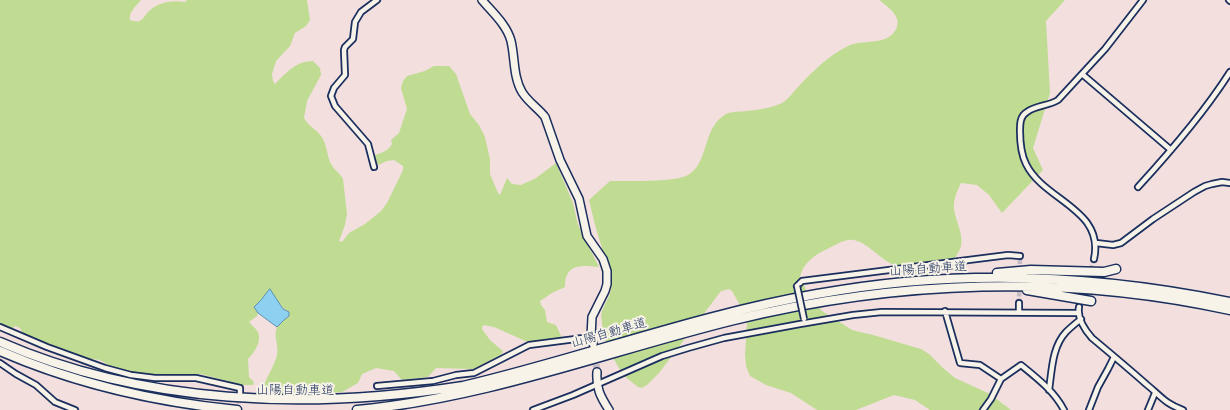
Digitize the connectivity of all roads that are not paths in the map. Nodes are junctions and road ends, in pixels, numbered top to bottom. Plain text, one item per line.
1 (377, 0) edge
2 (482, 0) edge
3 (1143, 0) edge
4 (1230, 72) edge
5 (1082, 74) junction
6 (1171, 150) junction
7 (374, 167) dead end
8 (1230, 183) edge
9 (1138, 187) dead end
10 (1096, 243) junction
11 (1020, 256) dead end
12 (1094, 259) tunnel mouth
13 (1116, 269) dead end
14 (914, 282) junction
15 (965, 287) junction
16 (1091, 301) dead end
17 (1230, 302) edge
18 (1019, 303) tunnel mouth
19 (1080, 307) dead end
20 (1230, 310) edge
21 (945, 311) junction
22 (1019, 312) junction
23 (1078, 313) junction
24 (1081, 319) junction
25 (805, 321) junction
26 (0, 327) edge
27 (592, 340) joint
28 (0, 342) edge
29 (0, 351) edge
30 (1114, 357) junction
31 (0, 363) edge
32 (597, 372) tunnel mouth
33 (1002, 379) junction
34 (597, 384) junction
35 (377, 386) dead end
36 (1049, 390) junction
37 (240, 393) dead end
38 (1155, 393) junction
39 (75, 410) edge
40 (238, 410) edge
41 (357, 410) edge
42 (533, 410) edge
43 (609, 410) edge
44 (983, 410) edge
45 (1064, 410) edge
46 (1089, 410) edge
47 (1148, 410) edge
48 (1183, 410) edge

1 - 7 street
2 - 27 street
3 - 5 street
4 - 6 street
5 - 6 street
5 - 10 street
6 - 9 street
8 - 10 street
10 - 12 street
11 - 25 street, bridge
13 - 14 highway
14 - 17 highway, 山陽自動車道
14 - 28 highway, 山陽自動車道
15 - 16 highway
15 - 20 highway, 山陽自動車道
15 - 41 highway, 山陽自動車道
18 - 22 street
19 - 23 street
21 - 22 street
21 - 25 street
21 - 33 street
22 - 23 street
23 - 24 street
24 - 30 street
24 - 36 street
25 - 34 street
26 - 37 street
27 - 35 street
29 - 40 highway
30 - 38 street
30 - 46 street
31 - 39 street
32 - 34 street
33 - 36 street
33 - 44 street
34 - 42 street
34 - 43 street
36 - 45 street
38 - 47 street
38 - 48 street

